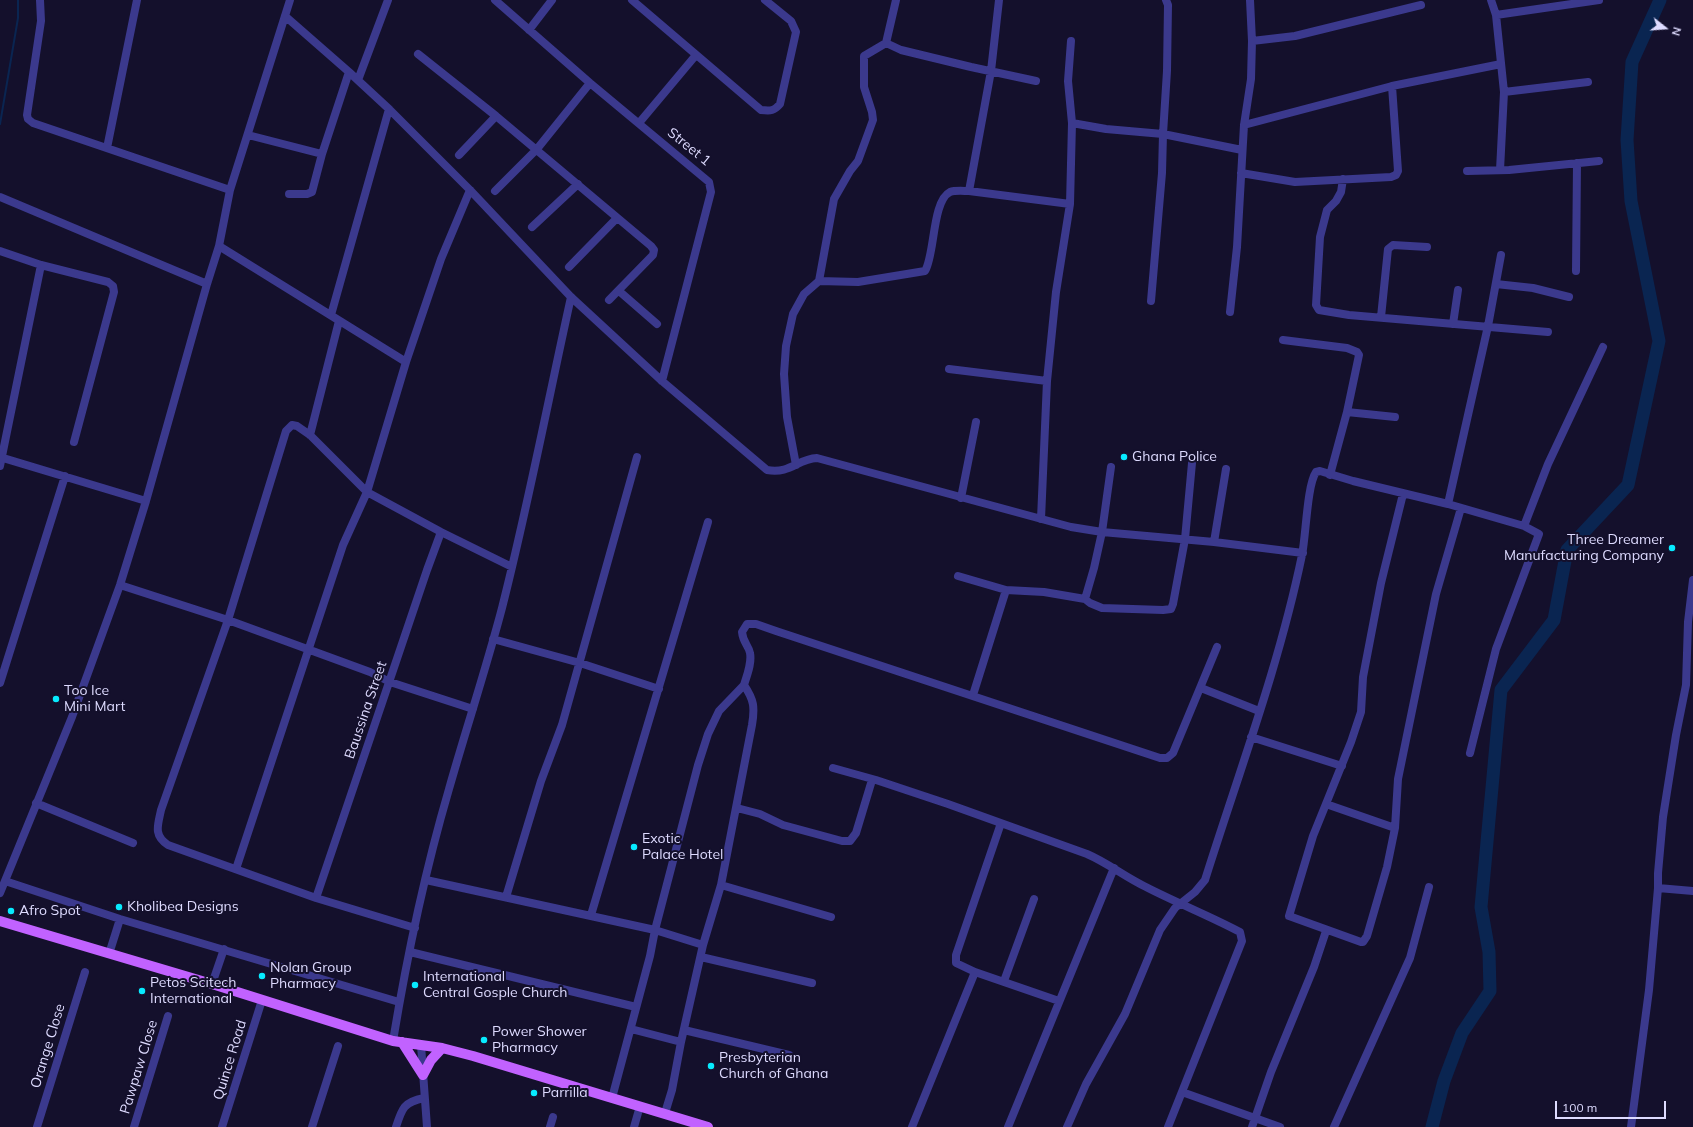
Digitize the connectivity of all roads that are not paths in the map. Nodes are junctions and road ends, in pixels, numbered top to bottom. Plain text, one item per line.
1 (40, 0) edge
2 (137, 0) edge
3 (290, 0) edge
4 (388, 0) edge
5 (495, 0) edge
6 (552, 0) edge
7 (632, 0) edge
8 (764, 0) edge
9 (896, 0) edge
10 (999, 0) edge
11 (1166, 0) edge
12 (1250, 0) edge
13 (1491, 0) edge
14 (1599, 0) edge
15 (1421, 5) dead end
16 (1496, 15) junction
17 (285, 16) junction
18 (529, 30) junction
19 (1071, 41) dead end
20 (1252, 41) junction
21 (886, 44) junction
22 (418, 54) dead end
23 (696, 55) junction
24 (1501, 64) junction
25 (991, 71) junction
26 (349, 72) junction
27 (358, 80) junction
28 (1036, 81) dead end
29 (1588, 82) dead end
30 (590, 83) junction
31 (1392, 86) junction
32 (1504, 92) junction
33 (389, 109) junction
34 (496, 116) junction
35 (639, 123) junction
36 (1072, 123) junction
37 (1244, 125) junction
38 (1163, 134) junction
39 (248, 135) junction
40 (107, 148) junction
41 (537, 149) junction
42 (1242, 150) junction
43 (322, 154) junction
44 (459, 155) dead end
45 (1599, 161) dead end
46 (1577, 163) junction
47 (1500, 170) junction
48 (1467, 171) dead end
49 (1241, 173) junction
50 (1344, 179) junction
51 (578, 184) junction
52 (230, 190) junction
53 (470, 190) junction
54 (495, 191) dead end
55 (969, 191) junction
56 (289, 194) dead end
57 (0, 197) edge
58 (1070, 204) junction
59 (617, 218) junction
60 (532, 228) dead end
61 (219, 246) junction
62 (1427, 247) dead end
63 (0, 251) edge
64 (1501, 255) dead end
65 (41, 265) junction
66 (569, 266) dead end
67 (1576, 271) dead end
68 (819, 281) junction
69 (207, 284) junction
70 (1496, 284) junction
71 (1458, 290) dead end
72 (619, 291) junction
73 (570, 297) junction
74 (1569, 297) dead end
75 (609, 300) dead end
76 (1152, 301) dead end
77 (1230, 312) dead end
78 (331, 315) junction
79 (1381, 317) junction
80 (339, 321) junction
81 (657, 324) dead end
82 (1453, 324) junction
83 (1488, 326) junction
84 (1548, 332) dead end
85 (1283, 340) dead end
86 (1604, 347) dead end
87 (406, 362) junction
88 (949, 369) dead end
89 (662, 381) junction
90 (1047, 381) junction
91 (1347, 412) junction
92 (1396, 417) dead end
93 (976, 422) dead end
94 (310, 435) junction
95 (74, 442) dead end
96 (637, 457) dead end
97 (1, 460) edge
98 (1192, 463) dead end
99 (796, 465) junction
100 (1111, 467) dead end
101 (1226, 469) dead end
102 (1330, 475) junction
103 (65, 476) junction
104 (367, 492) junction
105 (1403, 494) junction
106 (961, 498) junction
107 (146, 501) junction
108 (1448, 504) junction
109 (1461, 508) junction
110 (1041, 519) junction
111 (708, 522) dead end
112 (1524, 526) junction
113 (441, 532) junction
114 (1102, 532) junction
115 (1185, 539) junction
116 (1214, 542) junction
117 (1303, 553) junction
118 (512, 567) junction
119 (958, 576) dead end
120 (1693, 580) edge
121 (120, 585) junction
122 (1006, 590) junction
123 (1085, 599) junction
124 (228, 620) junction
125 (493, 639) junction
126 (1217, 647) dead end
127 (308, 650) junction
128 (580, 663) junction
129 (390, 682) junction
130 (0, 683) edge
131 (744, 685) junction
132 (1201, 688) junction
133 (659, 689) junction
134 (973, 695) junction
135 (473, 708) junction
136 (1259, 711) junction
137 (1251, 737) junction
138 (1470, 753) dead end
139 (1342, 766) junction
140 (833, 768) dead end
141 (872, 780) junction
142 (36, 804) junction
143 (1326, 804) junction
144 (737, 808) junction
145 (1001, 823) junction
146 (1395, 828) junction
147 (133, 844) dead end
148 (1114, 868) junction
149 (236, 869) junction
150 (426, 880) junction
151 (5, 881) junction
152 (721, 885) junction
153 (1429, 887) dead end
154 (1658, 888) junction
155 (1693, 892) edge
156 (0, 893) edge
157 (506, 897) junction
158 (316, 898) junction
159 (1034, 899) dead end
160 (1179, 903) junction
161 (591, 915) junction
162 (831, 917) dead end
163 (120, 919) junction
164 (0, 921) edge
165 (415, 928) junction
166 (655, 930) junction
167 (1326, 930) junction
168 (703, 945) junction
169 (224, 949) junction
170 (410, 952) junction
171 (109, 954) junction
172 (701, 957) junction
173 (85, 972) dead end
174 (975, 972) junction
175 (1004, 981) junction
176 (812, 983) dead end
177 (212, 984) junction
178 (262, 1000) junction
179 (1059, 1001) junction
180 (399, 1002) junction
181 (636, 1007) junction
182 (168, 1016) dead end
183 (631, 1029) junction
184 (684, 1030) junction
185 (397, 1041) junction
186 (681, 1042) junction
187 (421, 1045) junction
188 (338, 1046) dead end
189 (442, 1048) junction
190 (789, 1055) dead end
191 (423, 1075) junction
192 (1182, 1092) junction
193 (424, 1098) junction
194 (612, 1098) junction
195 (640, 1106) junction
196 (665, 1113) junction
197 (553, 1117) dead end
198 (1255, 1117) junction
199 (37, 1127) edge
200 (134, 1127) edge
201 (222, 1127) edge
202 (312, 1127) edge
203 (396, 1127) edge
204 (427, 1127) edge
205 (550, 1127) edge
206 (634, 1127) edge
207 (708, 1127) edge
208 (912, 1127) edge
209 (1008, 1127) edge
210 (1067, 1127) edge
211 (1168, 1127) edge
212 (1252, 1127) edge
213 (1280, 1127) edge
214 (1334, 1127) edge
215 (1631, 1127) edge

1 - 40 street
2 - 40 street
3 - 17 street
4 - 27 street
5 - 18 street, Street 1
6 - 18 street
7 - 23 street
8 - 23 street
9 - 21 street
10 - 25 street
11 - 38 street
12 - 20 street
13 - 16 street
14 - 16 street
15 - 20 street
16 - 24 street
17 - 26 street
17 - 39 street
18 - 30 street, Street 1
19 - 36 street
20 - 37 street
21 - 25 street
21 - 68 street
22 - 34 street
23 - 35 street
24 - 31 street
24 - 32 street
25 - 28 street
25 - 55 street
26 - 27 street
26 - 43 street
27 - 33 street
29 - 32 street
30 - 35 street, Street 1
30 - 41 street
31 - 37 street
31 - 50 street
32 - 47 street
33 - 53 street
33 - 78 street
34 - 41 street
34 - 44 street
35 - 89 street, Street 1
36 - 38 street
36 - 58 street
37 - 42 street
38 - 42 street
38 - 76 street
39 - 43 street
39 - 52 street
40 - 52 street
41 - 51 street
41 - 54 street
42 - 49 street
43 - 56 street
45 - 46 street
46 - 47 street
46 - 67 street
47 - 48 street
49 - 50 street
49 - 77 street
50 - 79 street
51 - 59 street
51 - 60 street
52 - 61 street
53 - 73 street
53 - 87 street
55 - 58 street
55 - 68 street
57 - 69 street
58 - 90 street
59 - 66 street
59 - 72 street
61 - 69 street
61 - 78 street
62 - 79 street
63 - 65 street
64 - 70 street
65 - 95 street
65 - 97 street
68 - 99 street
69 - 107 street
70 - 74 street
70 - 83 street
71 - 82 street
72 - 75 street
72 - 81 street
73 - 89 street
73 - 118 street
78 - 80 street
79 - 82 street
80 - 87 street
80 - 94 street
82 - 83 street
83 - 84 street
83 - 108 street
85 - 91 street
86 - 112 street
87 - 104 street
88 - 90 street
89 - 99 street
90 - 110 street
91 - 92 street
91 - 102 street
93 - 106 street
94 - 104 street
94 - 124 street
96 - 128 street
97 - 103 street
98 - 115 street
99 - 106 street
100 - 114 street
101 - 116 street
102 - 105 street
102 - 117 street
103 - 107 street
103 - 130 street
104 - 113 street
104 - 127 street
105 - 108 street
105 - 139 street
106 - 110 street
107 - 121 street
108 - 109 street
109 - 112 street
109 - 146 street
110 - 114 street
111 - 133 street
112 - 138 street
113 - 118 street
113 - 129 street, Baussina Street
114 - 115 street
114 - 123 street
115 - 116 street
115 - 123 street
116 - 117 street
117 - 136 street
118 - 125 street
119 - 122 street
120 - 154 street
121 - 124 street
121 - 142 street
122 - 123 street
122 - 134 street
124 - 127 street
124 - 149 street
125 - 128 street
125 - 135 street
126 - 132 street
127 - 129 street
127 - 149 street
128 - 133 street
128 - 157 street
129 - 135 street
129 - 158 street, Baussina Street
131 - 134 street
131 - 144 street
131 - 166 street
132 - 134 street
132 - 136 street
133 - 161 street
135 - 150 street
136 - 137 street
137 - 139 street
137 - 160 street
139 - 143 street
140 - 141 street
141 - 144 street
141 - 145 street
142 - 147 street
142 - 151 street
143 - 146 street
143 - 167 street
144 - 152 street
145 - 148 street
145 - 174 street
146 - 167 street
148 - 160 street
148 - 179 street
149 - 158 street
150 - 157 street
150 - 165 street
151 - 156 street
151 - 163 street
152 - 162 street
152 - 168 street
153 - 214 street
154 - 155 street
154 - 215 street
157 - 161 street
158 - 165 street
159 - 175 street
160 - 192 street
160 - 210 street
161 - 166 street
163 - 169 street
163 - 171 street
164 - 171 main road
165 - 170 street
166 - 168 street
166 - 181 street
167 - 198 street
168 - 172 street
169 - 177 street
169 - 180 street
170 - 180 street
170 - 181 street
171 - 177 main road
172 - 176 street
172 - 184 street
173 - 199 street, Orange Close
174 - 175 street
174 - 208 street
175 - 179 street
177 - 178 main road
178 - 185 main road
178 - 201 street, Quince Road
179 - 209 street
180 - 185 street
181 - 183 street
182 - 200 street, Pawpaw Close
183 - 186 street
183 - 194 street
184 - 186 street
184 - 190 street
185 - 187 main road
185 - 191 main road
186 - 196 street
187 - 189 main road
187 - 191 street
188 - 202 street
189 - 191 main road
189 - 194 main road
191 - 193 street
192 - 198 street
192 - 211 street
193 - 203 street
193 - 204 street
194 - 195 main road
195 - 196 main road
195 - 206 street
196 - 207 main road
197 - 205 street
198 - 212 street
198 - 213 street

